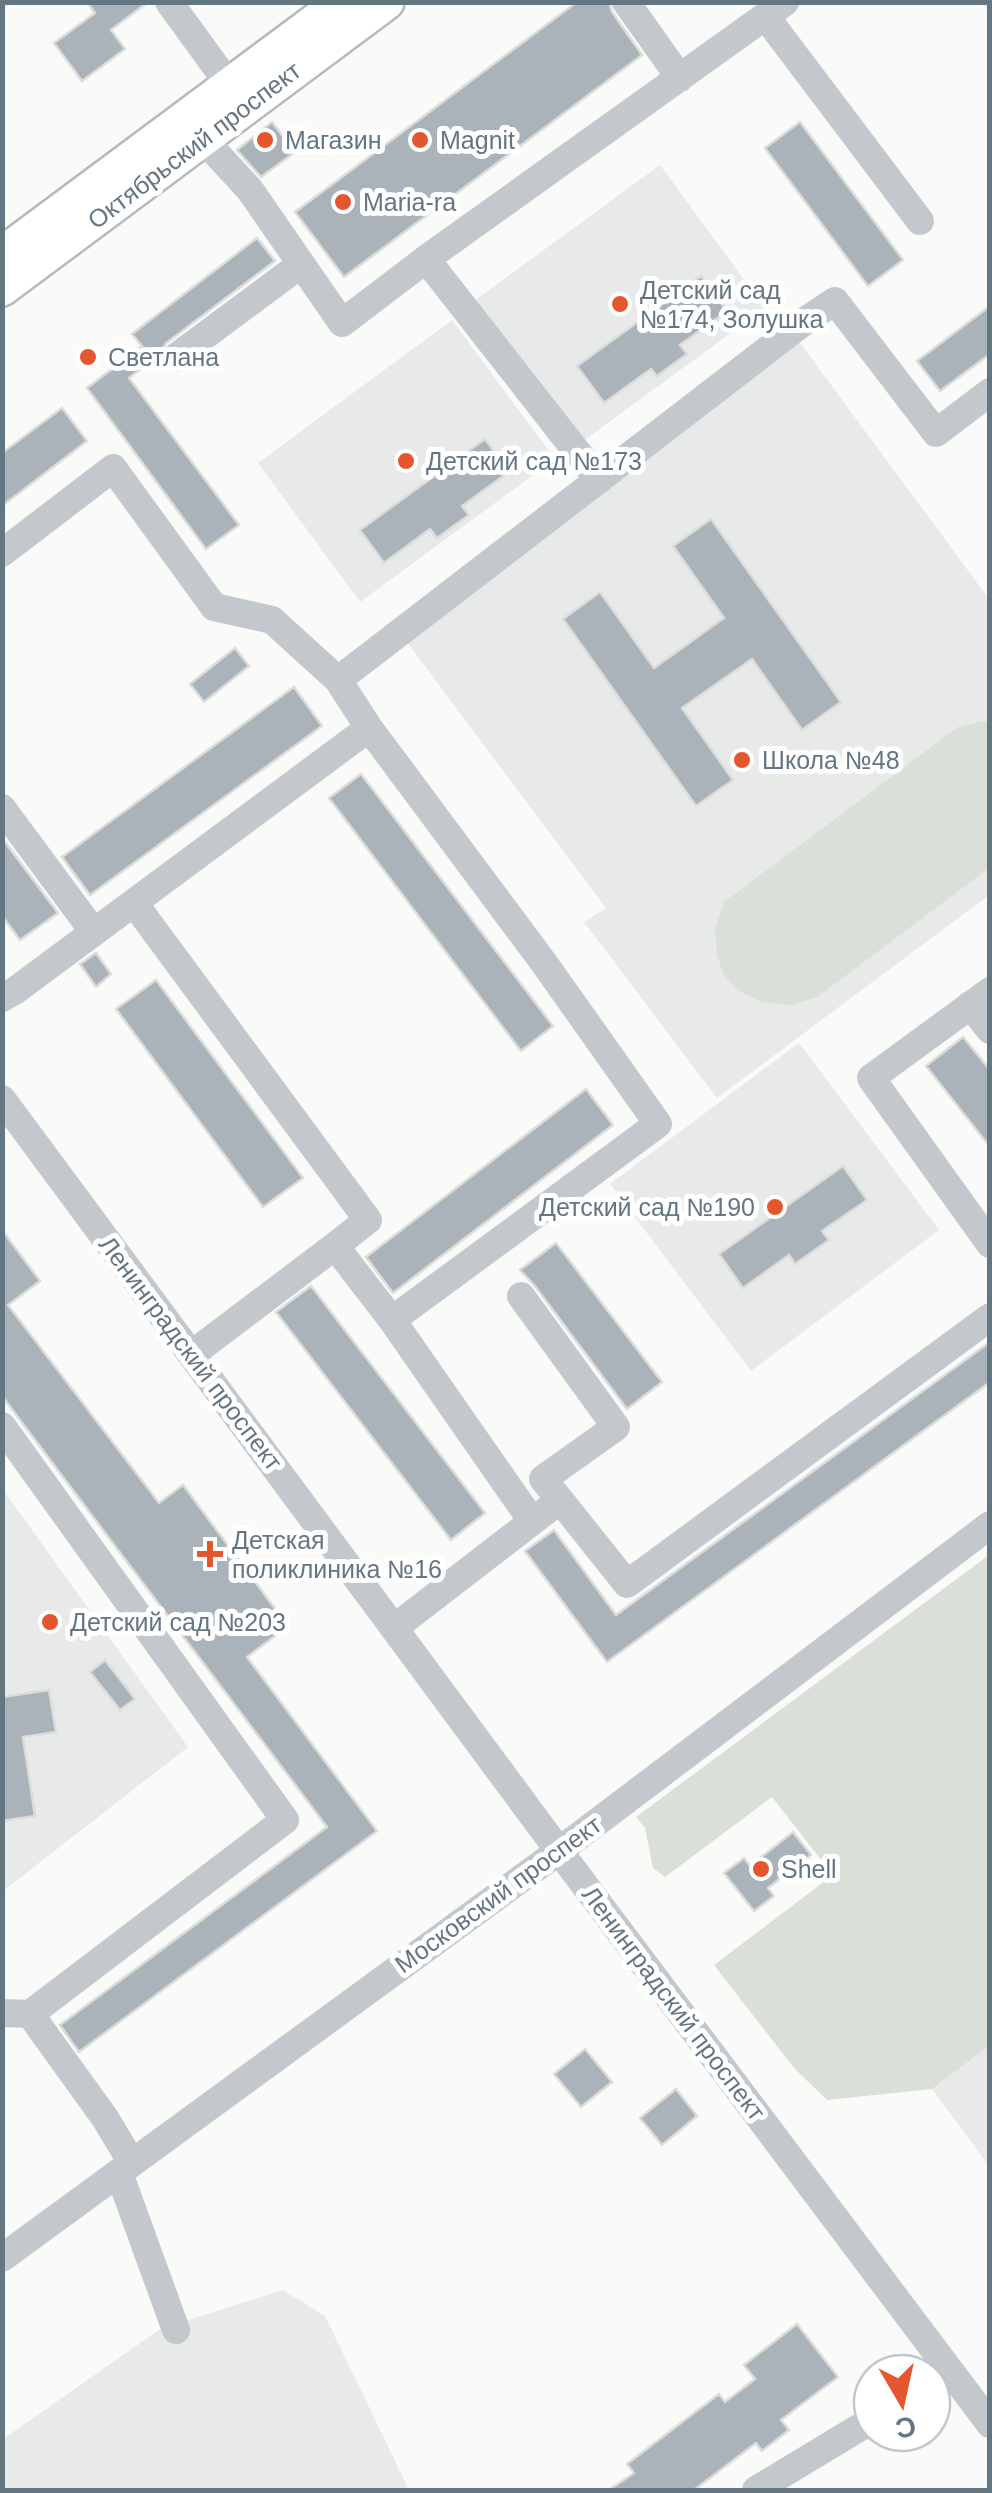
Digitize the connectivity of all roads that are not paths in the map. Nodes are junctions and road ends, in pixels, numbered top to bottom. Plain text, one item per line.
1 (169, 2) edge
2 (342, 2) edge
3 (386, 2) edge
4 (626, 2) edge
5 (775, 10) edge
6 (680, 78) junction
7 (230, 86) junction
8 (203, 139) junction
9 (920, 221) dead end
10 (2, 256) edge
11 (426, 259) junction
12 (300, 265) junction
13 (2, 288) edge
14 (176, 357) dead end
15 (990, 392) edge
16 (598, 480) junction
17 (2, 553) edge
18 (338, 680) junction
19 (369, 728) junction
20 (2, 808) edge
21 (134, 902) junction
22 (94, 932) junction
23 (2, 998) edge
24 (980, 998) edge
25 (990, 1030) edge
26 (2, 1099) edge
27 (990, 1244) edge
28 (335, 1246) junction
29 (521, 1296) dead end
30 (990, 1316) edge
31 (392, 1320) junction
32 (192, 1354) junction
33 (2, 1426) edge
34 (560, 1500) junction
35 (532, 1522) junction
36 (990, 1525) edge
37 (394, 1628) junction
38 (559, 1850) junction
39 (16, 2014) edge
40 (125, 2168) junction
41 (2, 2258) edge
42 (176, 2330) dead end
43 (924, 2353) edge
44 (952, 2388) edge
45 (990, 2424) edge
46 (852, 2432) edge
47 (756, 2490) edge

1 - 7 street
2 - 7 main road, Октябрьский проспект
3 - 8 main road, Октябрьский проспект
4 - 6 street
5 - 6 street
5 - 9 street
6 - 11 street
7 - 10 main road, Октябрьский проспект
8 - 12 street
8 - 13 main road, Октябрьский проспект
11 - 12 street
11 - 16 street
12 - 14 street
15 - 16 street
16 - 18 street
17 - 18 street
18 - 19 street
19 - 21 street
19 - 31 street
20 - 22 street
21 - 22 street
21 - 28 street
22 - 23 street
24 - 25 street
24 - 27 street
26 - 32 street, Ленинградский проспект
28 - 31 street
28 - 32 street
29 - 34 street
30 - 34 street
31 - 35 street
32 - 37 street, Ленинградский проспект
33 - 39 street
34 - 35 street
35 - 37 street
36 - 38 street, Московский проспект
37 - 38 street, Ленинградский проспект
38 - 40 street, Московский проспект
38 - 43 street, Ленинградский проспект
39 - 40 street
40 - 41 street, Московский проспект
40 - 42 street
44 - 45 street, Ленинградский проспект
46 - 47 street

